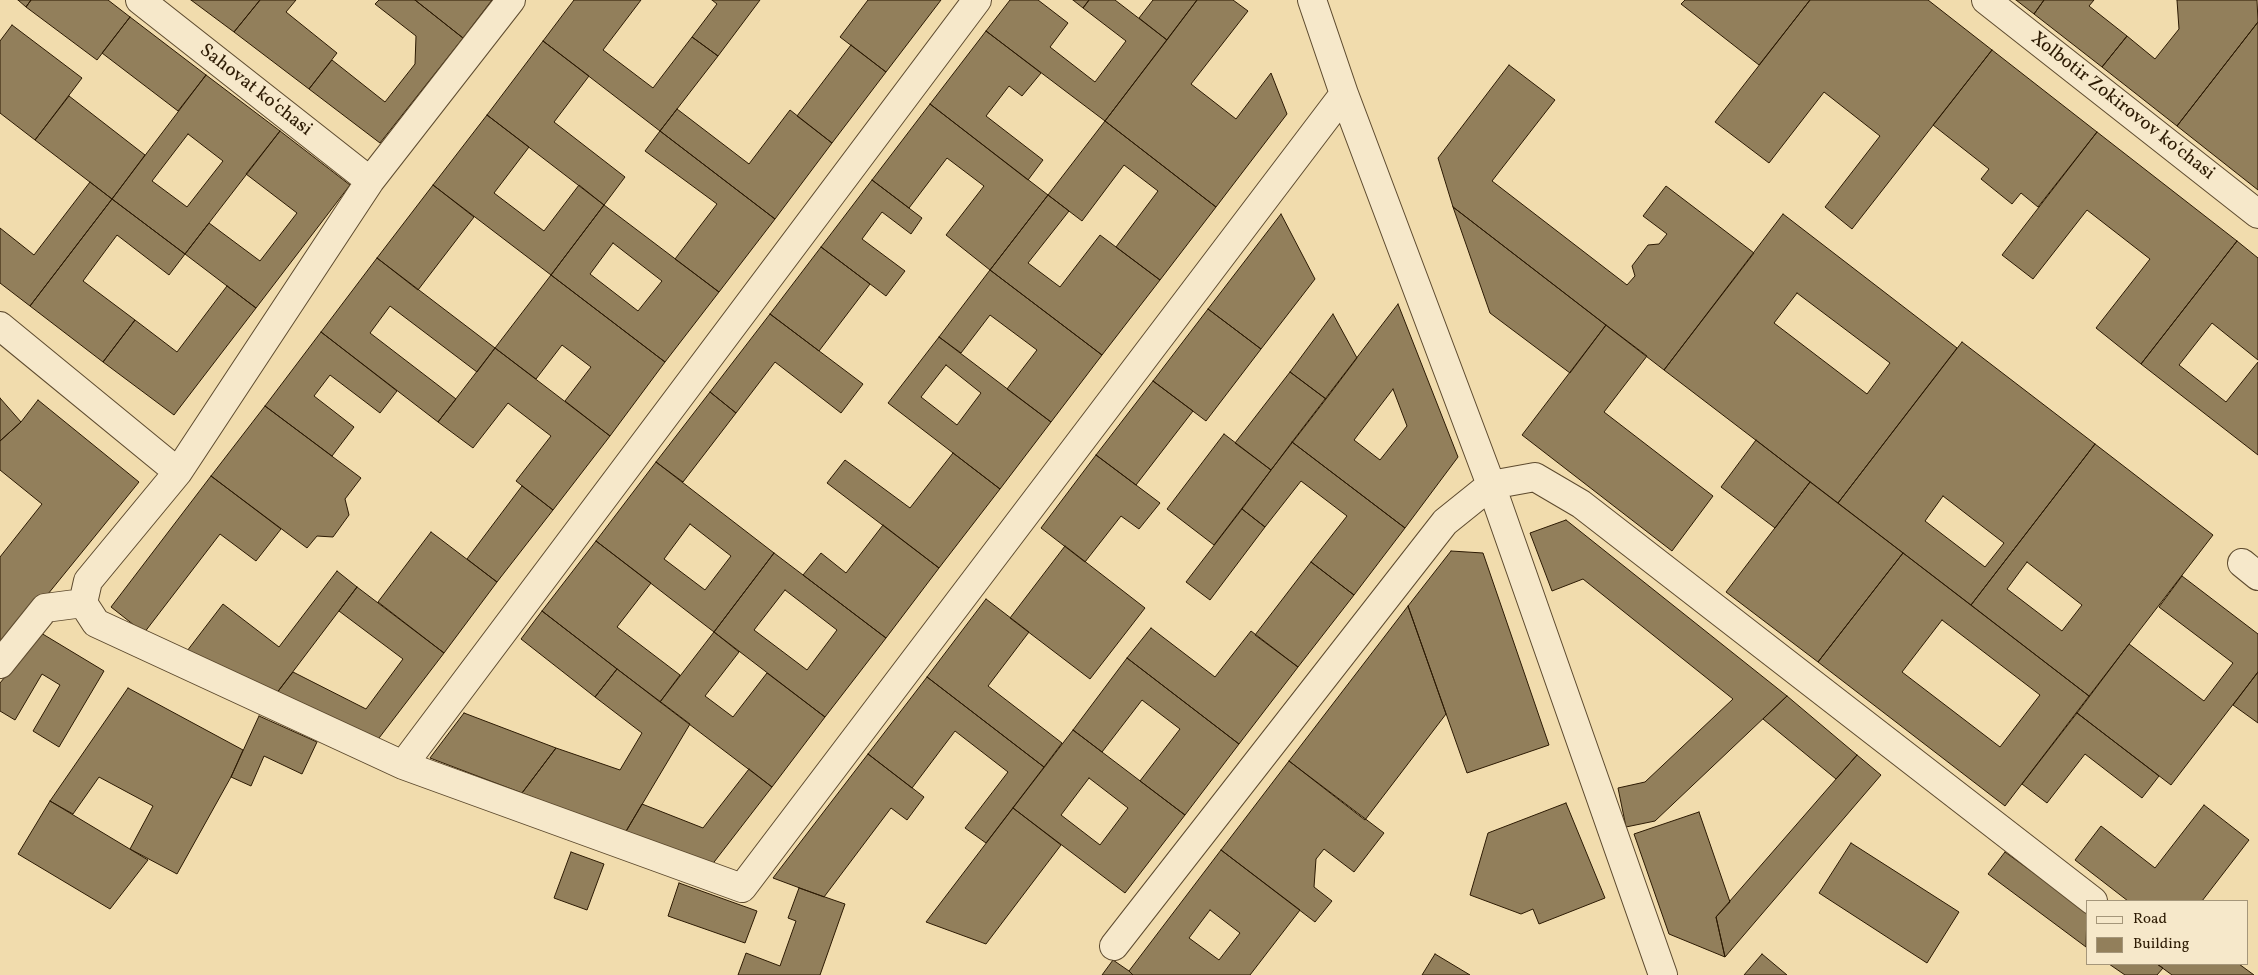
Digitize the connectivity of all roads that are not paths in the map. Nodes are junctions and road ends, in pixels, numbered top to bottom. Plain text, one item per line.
1 (140, 0) edge
2 (511, 0) edge
3 (978, 0) edge
4 (1312, 0) edge
5 (1986, 0) edge
6 (1344, 94) junction
7 (370, 181) junction
8 (2258, 214) edge
9 (0, 326) edge
10 (178, 472) junction
11 (1491, 484) junction
12 (83, 603) junction
13 (0, 664) edge
14 (403, 765) junction
15 (2092, 900) edge
16 (1114, 946) dead end
17 (1662, 975) edge

1 - 7 street, Sahovat koʻchasi
2 - 7 street
3 - 14 street
4 - 6 street
5 - 8 street, Xolbotir Zokirovov koʻchasi
6 - 11 street
6 - 14 street
7 - 10 street
9 - 10 street
10 - 12 street
11 - 15 street
11 - 16 street
11 - 17 street
12 - 13 street
12 - 14 street

